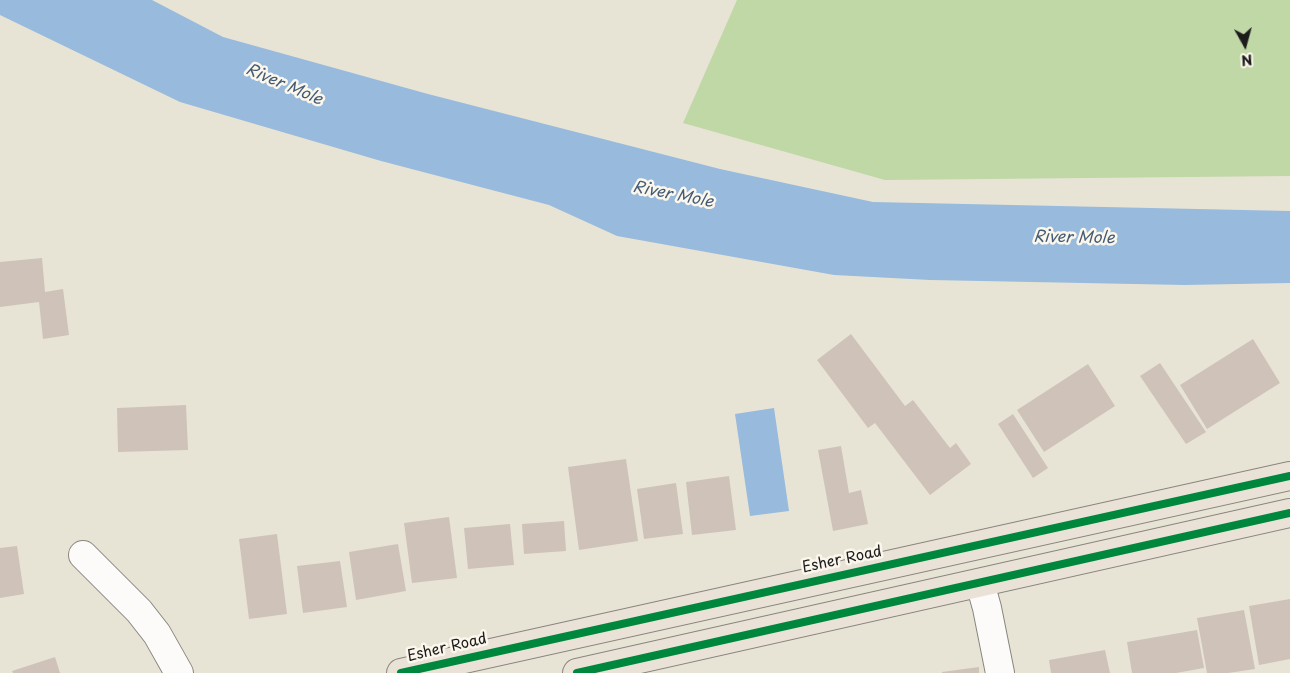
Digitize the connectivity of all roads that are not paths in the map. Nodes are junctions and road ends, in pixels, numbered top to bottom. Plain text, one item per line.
1 (1290, 476) edge
2 (1290, 513) edge
3 (83, 555) dead end
4 (980, 583) junction
5 (179, 673) edge
6 (401, 673) edge
7 (577, 673) edge
8 (1000, 673) edge

1 - 6 main road, Esher Road
2 - 4 main road
3 - 5 street
4 - 7 main road
4 - 8 street

